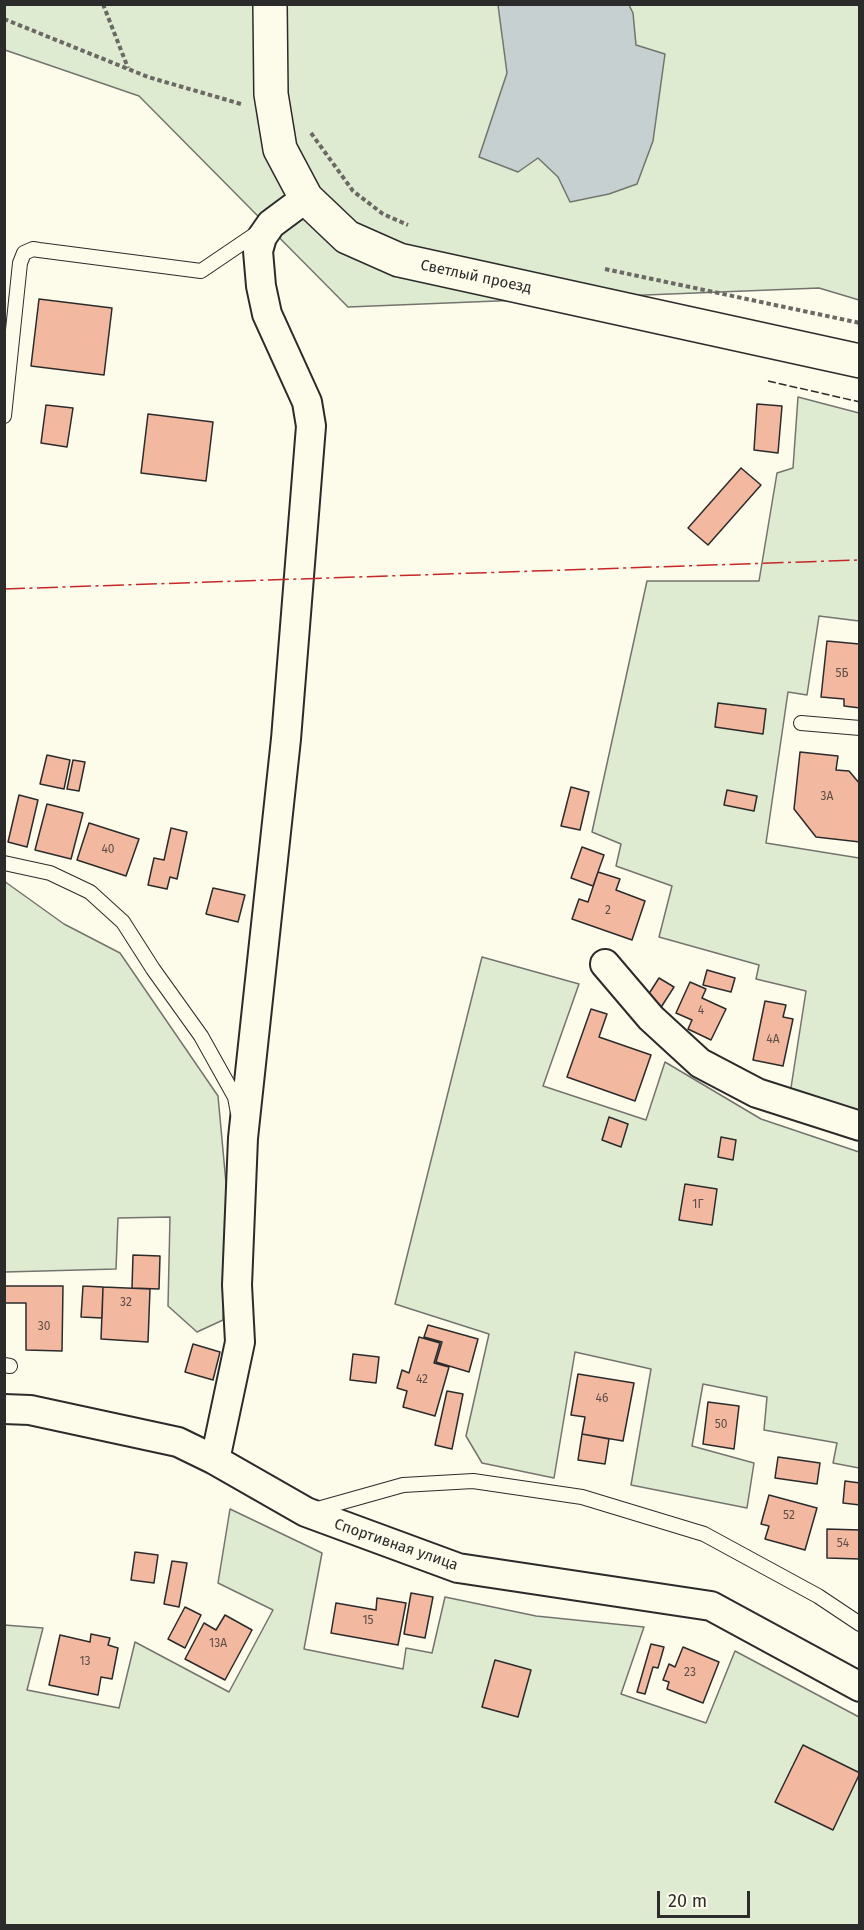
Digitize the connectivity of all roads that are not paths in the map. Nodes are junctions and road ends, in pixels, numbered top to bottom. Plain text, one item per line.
1 (270, 4) edge
2 (306, 198) junction
3 (271, 224) junction
4 (860, 361) edge
5 (4, 416) edge
6 (801, 723) dead end
7 (860, 728) edge
8 (4, 863) edge
9 (605, 964) dead end
10 (860, 1126) edge
11 (243, 1138) junction
12 (4, 1409) edge
13 (215, 1460) junction
14 (306, 1512) junction
15 (860, 1624) edge
16 (860, 1687) edge

1 - 2 street, Светлый проезд
2 - 3 street
2 - 4 street, Светлый проезд
3 - 5 lane
3 - 11 street
6 - 7 lane
8 - 11 lane
9 - 10 street
11 - 13 street
12 - 13 street, Спортивная улица
13 - 14 street, Спортивная улица
14 - 15 lane
14 - 16 street, Спортивная улица

